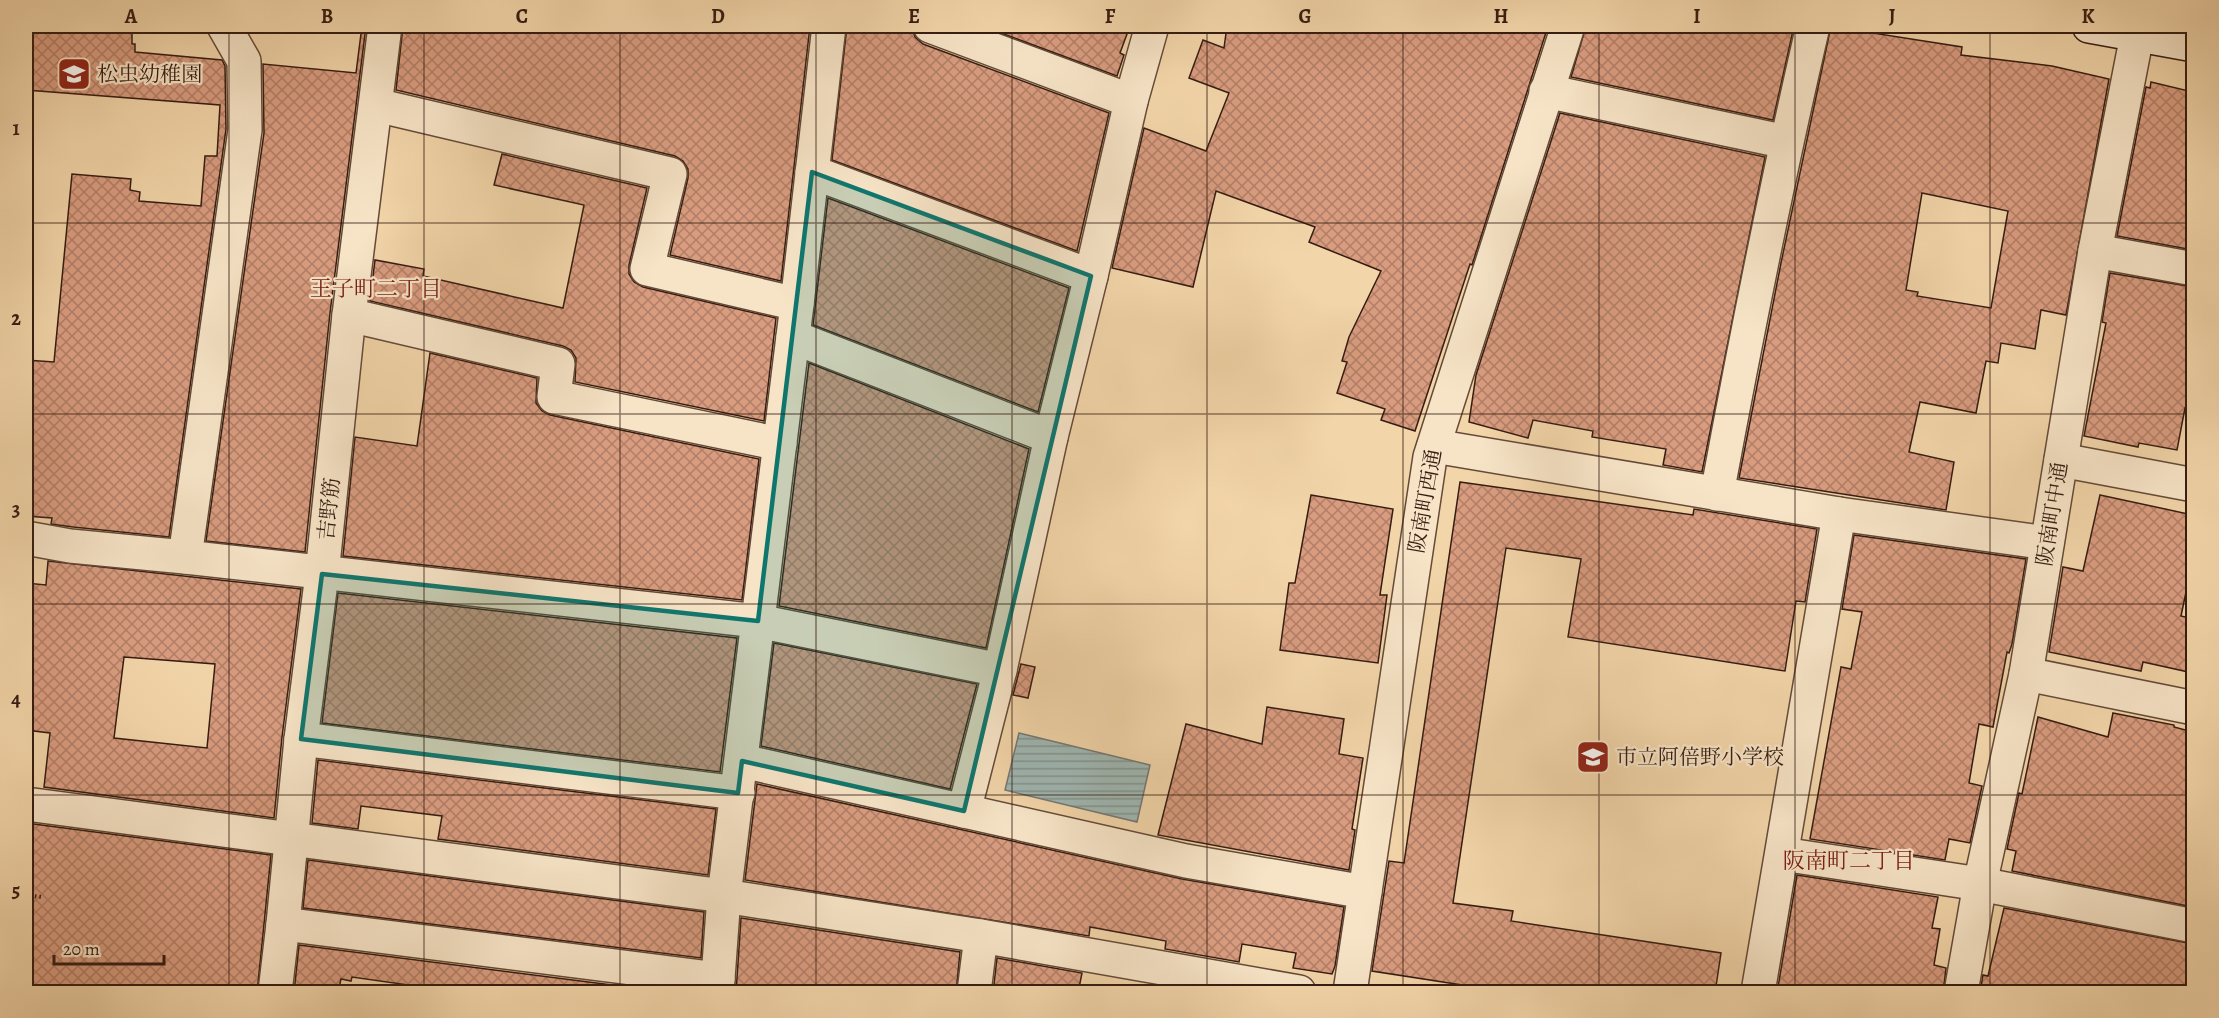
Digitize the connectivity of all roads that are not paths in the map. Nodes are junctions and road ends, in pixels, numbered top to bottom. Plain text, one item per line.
1 (224, 26) edge
2 (385, 26) edge
3 (829, 26) edge
4 (930, 26) edge
5 (1152, 26) edge
6 (1568, 26) edge
7 (1813, 26) edge
8 (2089, 26) edge
9 (2138, 35) junction
10 (2193, 45) edge
11 (1546, 91) junction
12 (1131, 101) junction
13 (376, 105) junction
14 (1786, 142) junction
15 (812, 172) junction
16 (2095, 251) junction
17 (2193, 269) edge
18 (1091, 276) junction
19 (797, 304) junction
20 (349, 315) junction
21 (793, 337) junction
22 (1051, 437) junction
23 (780, 444) junction
24 (1434, 446) junction
25 (2061, 460) junction
26 (2193, 485) edge
27 (1717, 494) junction
28 (1839, 514) junction
29 (26, 538) edge
30 (2047, 543) junction
31 (186, 557) junction
32 (322, 574) junction
33 (758, 621) junction
34 (1000, 669) junction
35 (2026, 674) junction
36 (2193, 708) edge
37 (301, 740) junction
38 (742, 761) junction
39 (738, 793) junction
40 (26, 804) edge
41 (964, 811) junction
42 (291, 839) junction
43 (1782, 854) junction
44 (1980, 884) junction
45 (1365, 892) junction
46 (724, 896) junction
47 (283, 924) junction
48 (2193, 926) edge
49 (981, 936) junction
50 (717, 986) edge
51 (274, 993) edge
52 (974, 993) edge
53 (1299, 993) edge
54 (1350, 993) edge
55 (1758, 993) edge
56 (1960, 993) edge

1 - 31 street
2 - 13 street, 吉野筋
3 - 15 street
4 - 12 street
5 - 12 street
6 - 11 street, 阪南町西通
7 - 14 street
8 - 9 street
9 - 10 street
9 - 16 street, 阪南町中通
11 - 14 street
11 - 24 street, 阪南町西通
12 - 18 street
13 - 19 street
13 - 20 street, 吉野筋
14 - 27 street
15 - 18 street
15 - 19 street
16 - 17 street
16 - 25 street, 阪南町中通
18 - 22 street
19 - 21 street
20 - 23 street
20 - 32 street, 吉野筋
21 - 22 street
21 - 23 street
22 - 34 street
23 - 33 street
24 - 27 street
24 - 45 street, 阪南町西通
25 - 26 street
25 - 30 street, 阪南町中通
27 - 28 street
28 - 30 street
28 - 43 street
29 - 31 street
30 - 35 street, 阪南町中通
31 - 32 street
32 - 33 street
32 - 37 street, 吉野筋
33 - 34 street
33 - 38 street
34 - 41 street
35 - 36 street
35 - 44 street, 阪南町中通
37 - 39 street
37 - 42 street, 吉野筋
38 - 39 street
38 - 41 street
39 - 46 street
40 - 42 street
41 - 45 street
42 - 46 street
42 - 47 street, 吉野筋
43 - 44 street
43 - 55 street
44 - 48 street
44 - 56 street, 阪南町中通
45 - 54 street, 阪南町西通
46 - 49 street
46 - 50 street
47 - 50 street
47 - 51 street, 吉野筋
49 - 52 street
49 - 53 street

